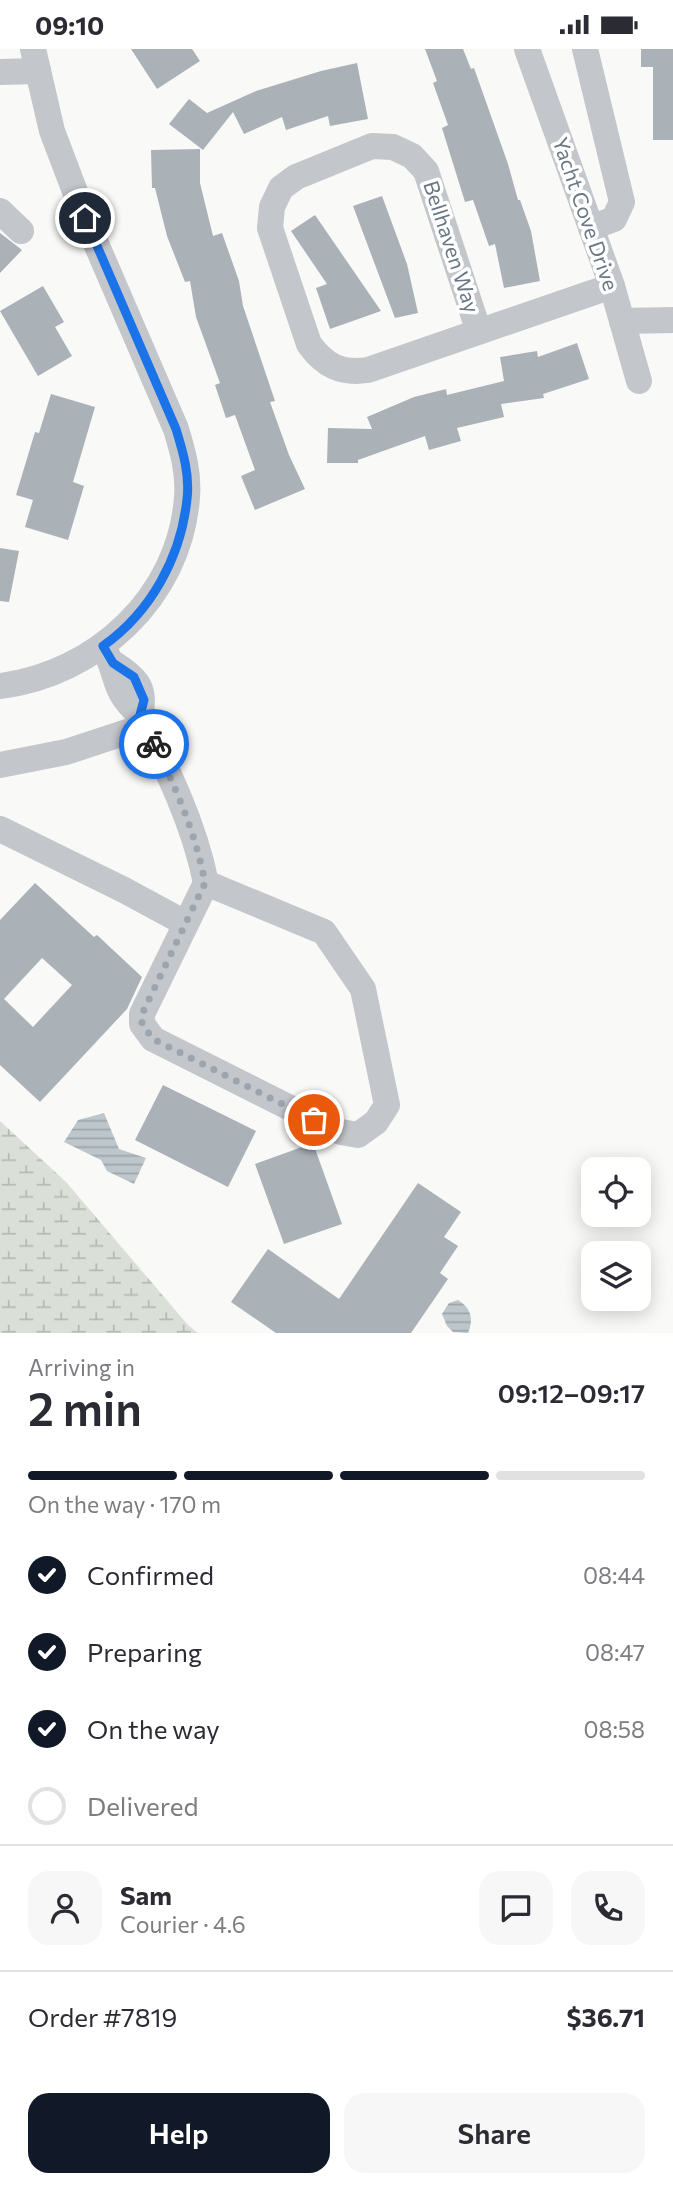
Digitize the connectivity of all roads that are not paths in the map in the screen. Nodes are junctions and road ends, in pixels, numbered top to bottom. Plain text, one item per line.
1 (527, 49) edge
2 (585, 49) edge
3 (36, 60) edge
4 (0, 72) edge
5 (0, 211) edge
6 (591, 228) junction
7 (22, 231) dead end
8 (612, 286) junction
9 (673, 320) edge
10 (622, 321) junction
11 (479, 332) junction
12 (639, 381) dead end
13 (108, 654) junction
14 (0, 685) edge
15 (143, 720) junction
16 (0, 765) edge
17 (0, 829) edge
18 (205, 883) junction
19 (185, 923) junction

1 - 6 street, Yacht Cove Drive
2 - 6 street
3 - 4 street
3 - 13 street
5 - 7 street
6 - 8 street, Yacht Cove Drive
8 - 10 street, Yacht Cove Drive
8 - 11 street, Bellhaven Way
9 - 10 street
10 - 12 street, Yacht Cove Drive
11 - 11 street, Bellhaven Way
13 - 14 street
13 - 15 street
15 - 16 street
15 - 18 street
17 - 19 street
18 - 19 street
18 - 19 street

